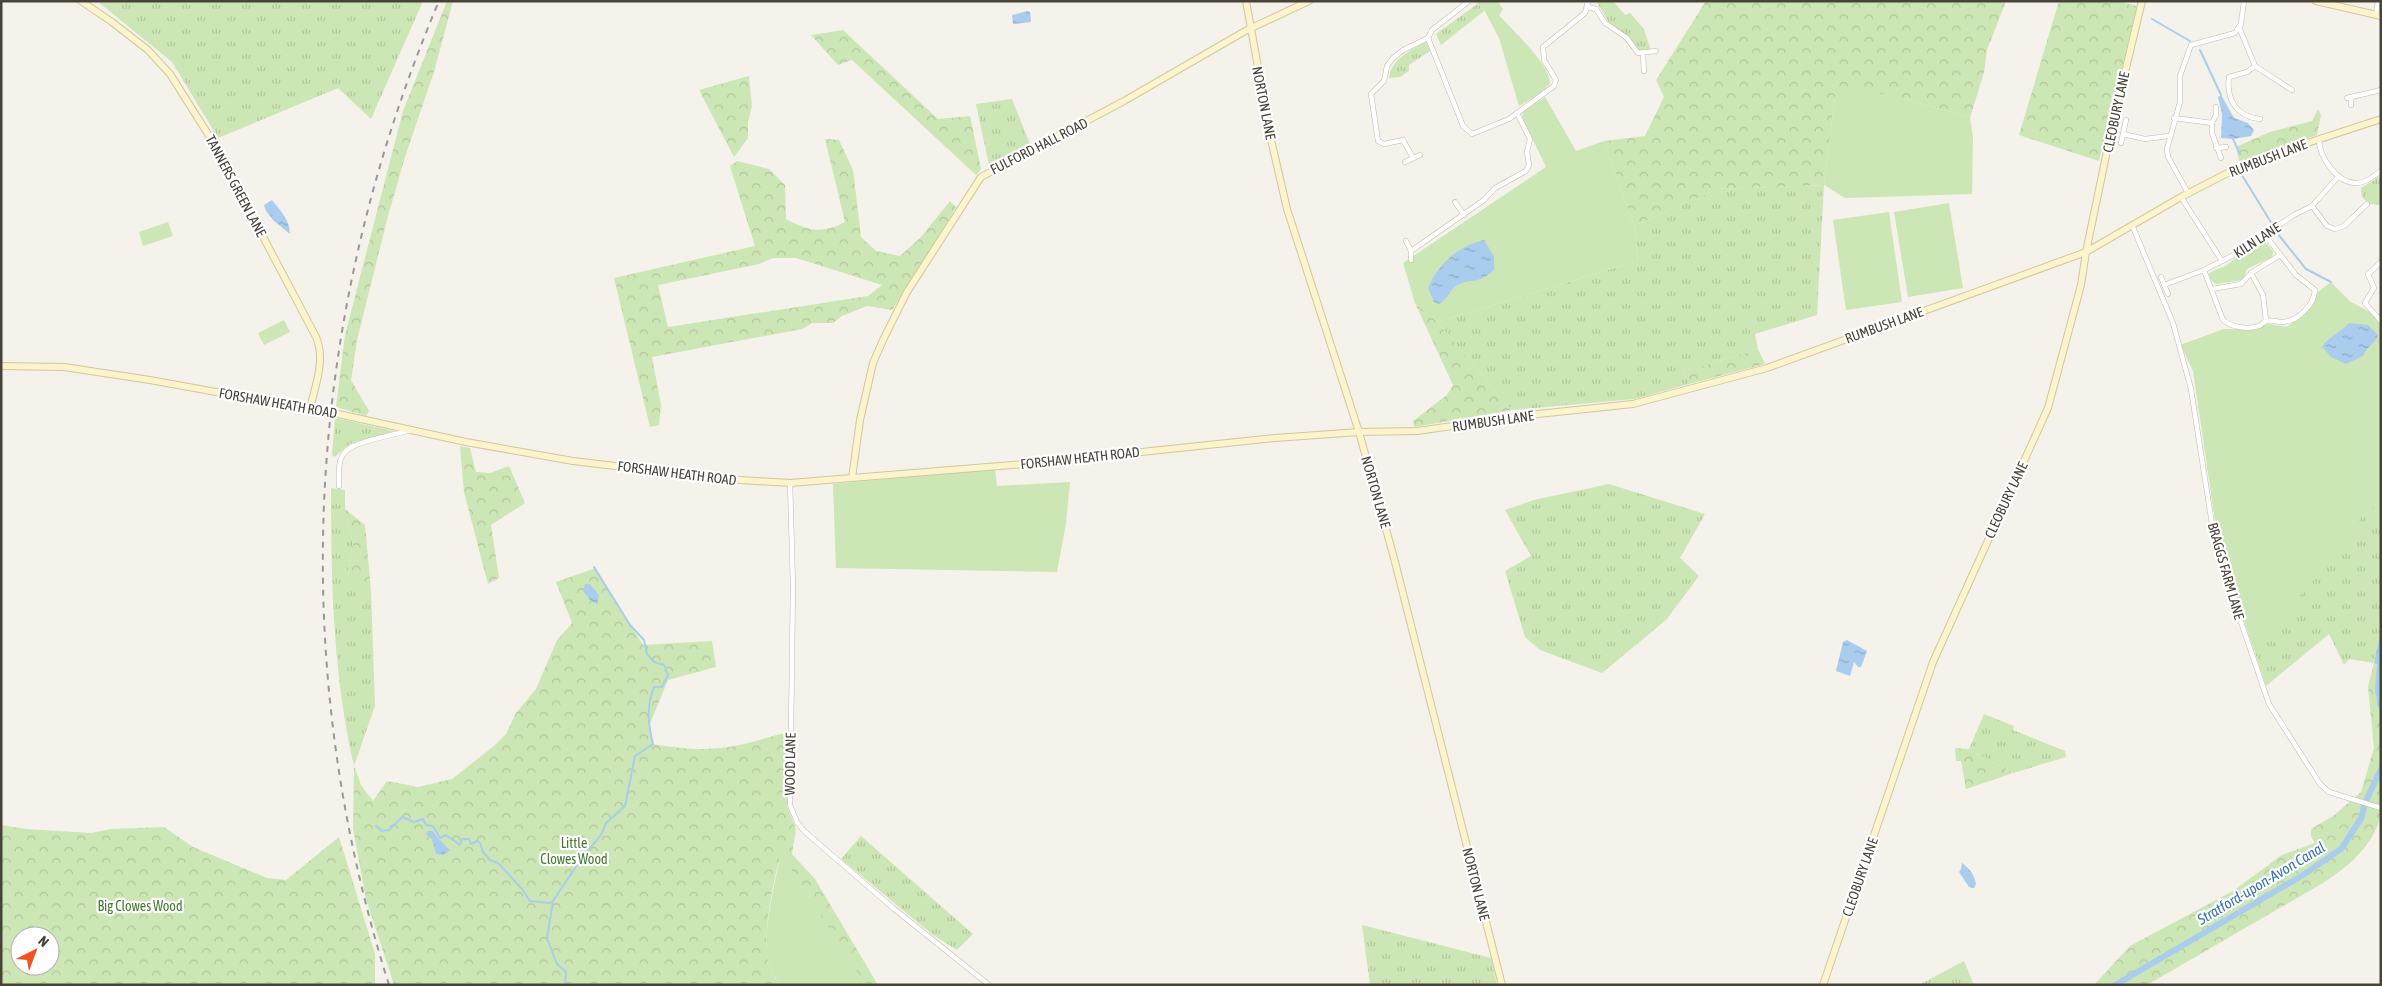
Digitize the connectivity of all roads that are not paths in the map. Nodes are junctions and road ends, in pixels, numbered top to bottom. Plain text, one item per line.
1 (81, 1) edge
2 (1246, 1) edge
3 (1309, 1) edge
4 (1468, 1) edge
5 (2142, 1) edge
6 (2244, 1) edge
7 (2316, 1) edge
8 (2378, 1) edge
9 (1588, 4) edge
10 (2337, 4) edge
11 (2378, 16) edge
12 (2239, 27) junction
13 (1250, 29) junction
14 (1428, 38) junction
15 (1656, 51) dead end
16 (1643, 54) junction
17 (2256, 66) junction
18 (1644, 71) dead end
19 (2292, 90) dead end
20 (2381, 90) edge
21 (2351, 105) dead end
22 (2216, 107) dead end
23 (1517, 113) junction
24 (2174, 118) junction
25 (2260, 119) dead end
26 (2381, 119) edge
27 (2126, 120) dead end
28 (2212, 123) junction
29 (2123, 134) junction
30 (2169, 136) junction
31 (2319, 139) junction
32 (2121, 142) dead end
33 (2226, 147) dead end
34 (2216, 148) junction
35 (1420, 155) dead end
36 (1413, 158) junction
37 (2221, 158) dead end
38 (1405, 162) dead end
39 (2381, 172) edge
40 (2338, 177) junction
41 (2188, 193) junction
42 (2181, 197) junction
43 (1455, 202) dead end
44 (2367, 204) dead end
45 (2312, 206) junction
46 (1464, 215) junction
47 (2132, 225) junction
48 (2327, 226) junction
49 (2322, 230) dead end
50 (2265, 235) junction
51 (1406, 241) dead end
52 (1411, 251) junction
53 (2086, 252) junction
54 (2280, 255) junction
55 (1411, 260) dead end
56 (2222, 261) junction
57 (2381, 262) edge
58 (2204, 270) junction
59 (2251, 273) junction
60 (2161, 277) dead end
61 (2164, 285) junction
62 (2212, 288) junction
63 (2374, 288) junction
64 (2381, 290) edge
65 (2168, 294) dead end
66 (2381, 321) edge
67 (2266, 322) junction
68 (1, 366) edge
69 (310, 410) junction
70 (411, 429) junction
71 (1359, 432) junction
72 (852, 478) junction
73 (790, 483) junction
74 (339, 486) dead end
75 (2381, 808) edge
76 (989, 985) edge
77 (1502, 985) edge
78 (1823, 985) edge

1 - 69 street, TANNERS GREEN LANE
2 - 13 street, NORTON LANE
3 - 13 street, FULFORD HALL ROAD
4 - 14 street
5 - 53 street, CLEOBURY LANE
6 - 12 street
7 - 10 street
8 - 11 street
9 - 16 street
9 - 23 street
10 - 11 street
12 - 17 street
12 - 24 street
13 - 71 street, NORTON LANE
13 - 72 street, FULFORD HALL ROAD
14 - 23 street
14 - 36 street
15 - 16 street
16 - 18 street
17 - 19 street
17 - 25 street
20 - 21 street
22 - 28 street
23 - 46 street
24 - 28 street
24 - 30 street
26 - 31 street, RUMBUSH LANE
27 - 29 street
28 - 34 street
29 - 30 street
29 - 32 street
30 - 41 street
31 - 40 street
31 - 41 street, RUMBUSH LANE
33 - 34 street
34 - 37 street
35 - 36 street
36 - 38 street
39 - 40 street
40 - 45 street, KILN LANE
41 - 42 street, RUMBUSH LANE
42 - 47 street, RUMBUSH LANE
42 - 56 street
43 - 46 street
44 - 48 street
45 - 48 street
45 - 50 street, KILN LANE
46 - 52 street
47 - 53 street, RUMBUSH LANE
47 - 75 street, BRAGGS FARM LANE
48 - 49 street
50 - 54 street
50 - 56 street, KILN LANE
51 - 52 street
52 - 55 street
53 - 71 street, RUMBUSH LANE
53 - 78 street, CLEOBURY LANE
54 - 59 street
54 - 67 street
56 - 58 street, KILN LANE
57 - 63 street
58 - 61 street, KILN LANE
58 - 62 street
59 - 62 street
59 - 67 street
60 - 61 street
61 - 65 street
62 - 67 street
63 - 64 street
63 - 66 street
68 - 69 street, FORSHAW HEATH ROAD
69 - 70 street, FORSHAW HEATH ROAD, bridge
70 - 73 street, FORSHAW HEATH ROAD
70 - 74 street
71 - 72 street, FORSHAW HEATH ROAD
71 - 77 street, NORTON LANE
72 - 73 street, FORSHAW HEATH ROAD
73 - 76 street, WOOD LANE

